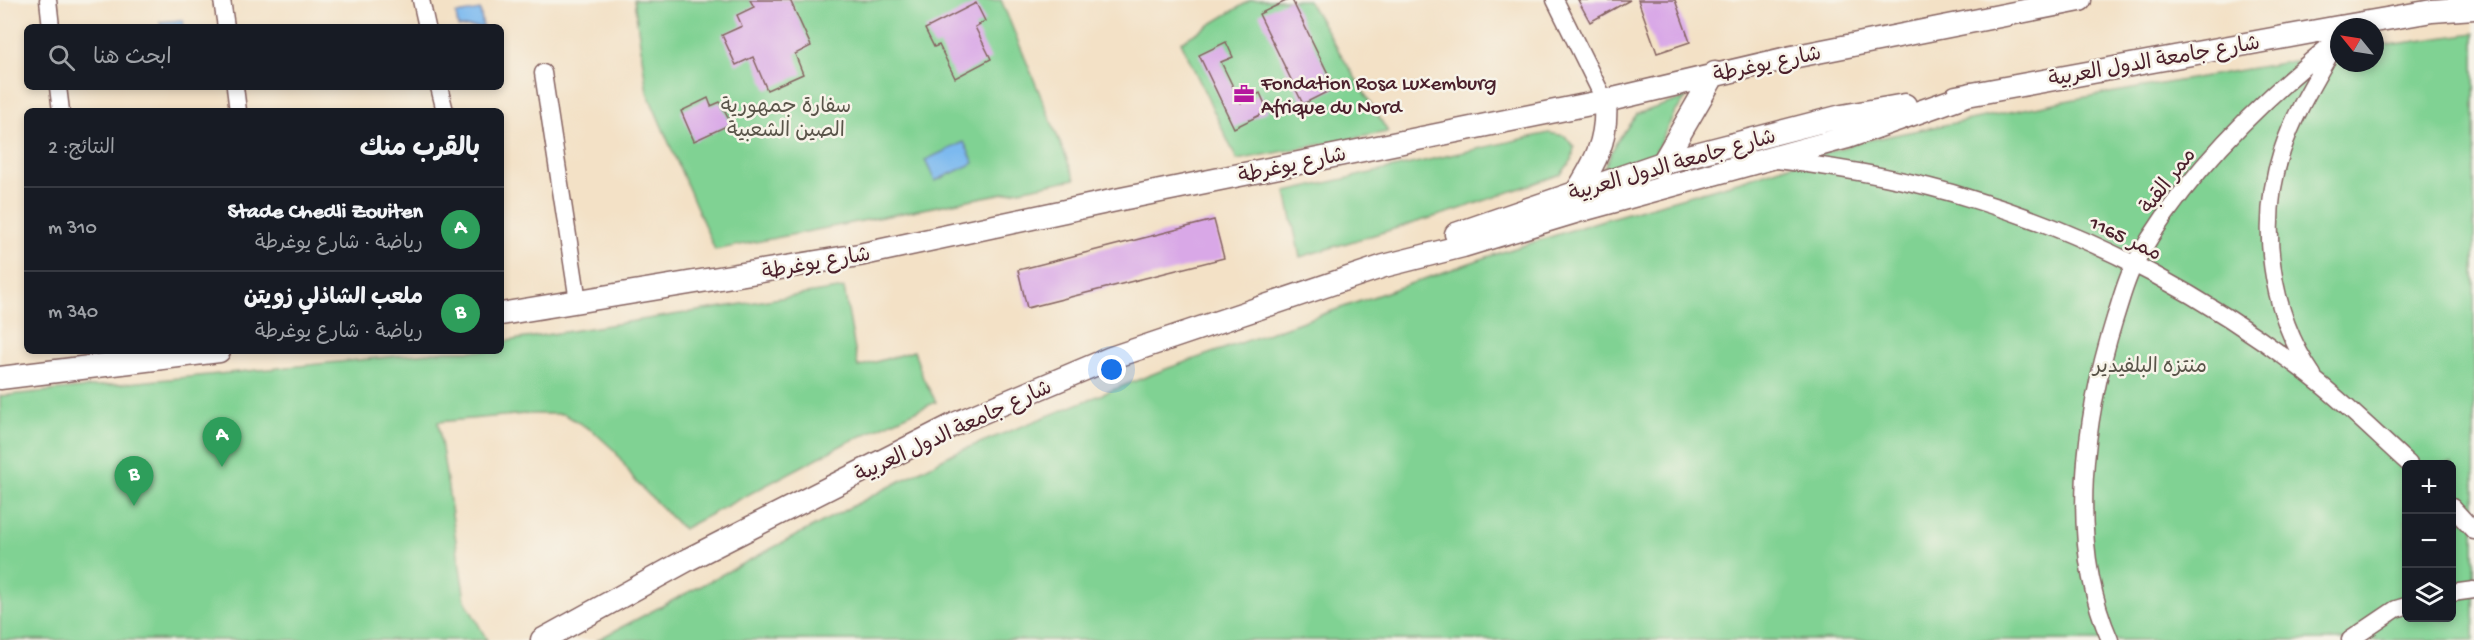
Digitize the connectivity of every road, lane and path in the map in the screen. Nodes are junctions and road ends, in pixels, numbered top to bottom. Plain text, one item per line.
1 (48, 0) edge
2 (222, 0) edge
3 (421, 0) edge
4 (1555, 0) edge
5 (2080, 0) edge
6 (2474, 8) edge
7 (1982, 9) edge
8 (2384, 22) edge
9 (51, 24) edge
10 (226, 24) edge
11 (426, 24) edge
12 (2330, 33) edge
13 (2330, 43) edge
14 (2330, 56) edge
15 (543, 73) dead end
16 (1715, 73) junction
17 (58, 90) edge
18 (235, 90) edge
19 (440, 90) edge
20 (1970, 94) junction
21 (1605, 100) junction
22 (61, 108) edge
23 (238, 108) edge
24 (444, 108) edge
25 (1770, 159) junction
26 (1665, 162) junction
27 (1578, 190) junction
28 (1641, 193) junction
29 (1563, 215) junction
30 (2134, 265) junction
31 (1384, 266) junction
32 (578, 301) junction
33 (504, 313) edge
34 (195, 354) edge
35 (0, 378) edge
36 (2318, 382) junction
37 (2404, 460) edge
38 (2456, 512) edge
39 (2474, 531) edge
40 (2474, 590) edge
41 (2456, 592) edge
42 (2402, 607) edge
43 (542, 640) edge
44 (2110, 640) edge
45 (2350, 640) edge

1 - 9 street
2 - 10 street
3 - 11 street
4 - 21 street
5 - 7 street, شارع يوغرطة
6 - 8 street, شارع جامعة الدول العربية
7 - 16 street, شارع يوغرطة
12 - 20 street, شارع جامعة الدول العربية
13 - 30 street, ممر القبة
14 - 36 street
15 - 32 street
16 - 21 street, شارع يوغرطة
16 - 26 street
17 - 22 street
18 - 23 street
19 - 24 street
20 - 25 street, شارع جامعة الدول العربية
20 - 26 street, شارع جامعة الدول العربية
21 - 27 street
21 - 32 street, شارع يوغرطة
25 - 28 street, شارع جامعة الدول العربية
25 - 30 street, ممر 1165
26 - 27 street, شارع جامعة الدول العربية
26 - 28 street
27 - 29 street
27 - 31 street, شارع جامعة الدول العربية
28 - 29 street, شارع جامعة الدول العربية
29 - 31 street, شارع جامعة الدول العربية
30 - 36 street, ممر 1165
30 - 44 street, ممر القبة
31 - 43 street, شارع جامعة الدول العربية
32 - 33 street, شارع يوغرطة
34 - 35 street
36 - 37 street, ممر 1165
38 - 39 street
40 - 41 street
42 - 45 street

